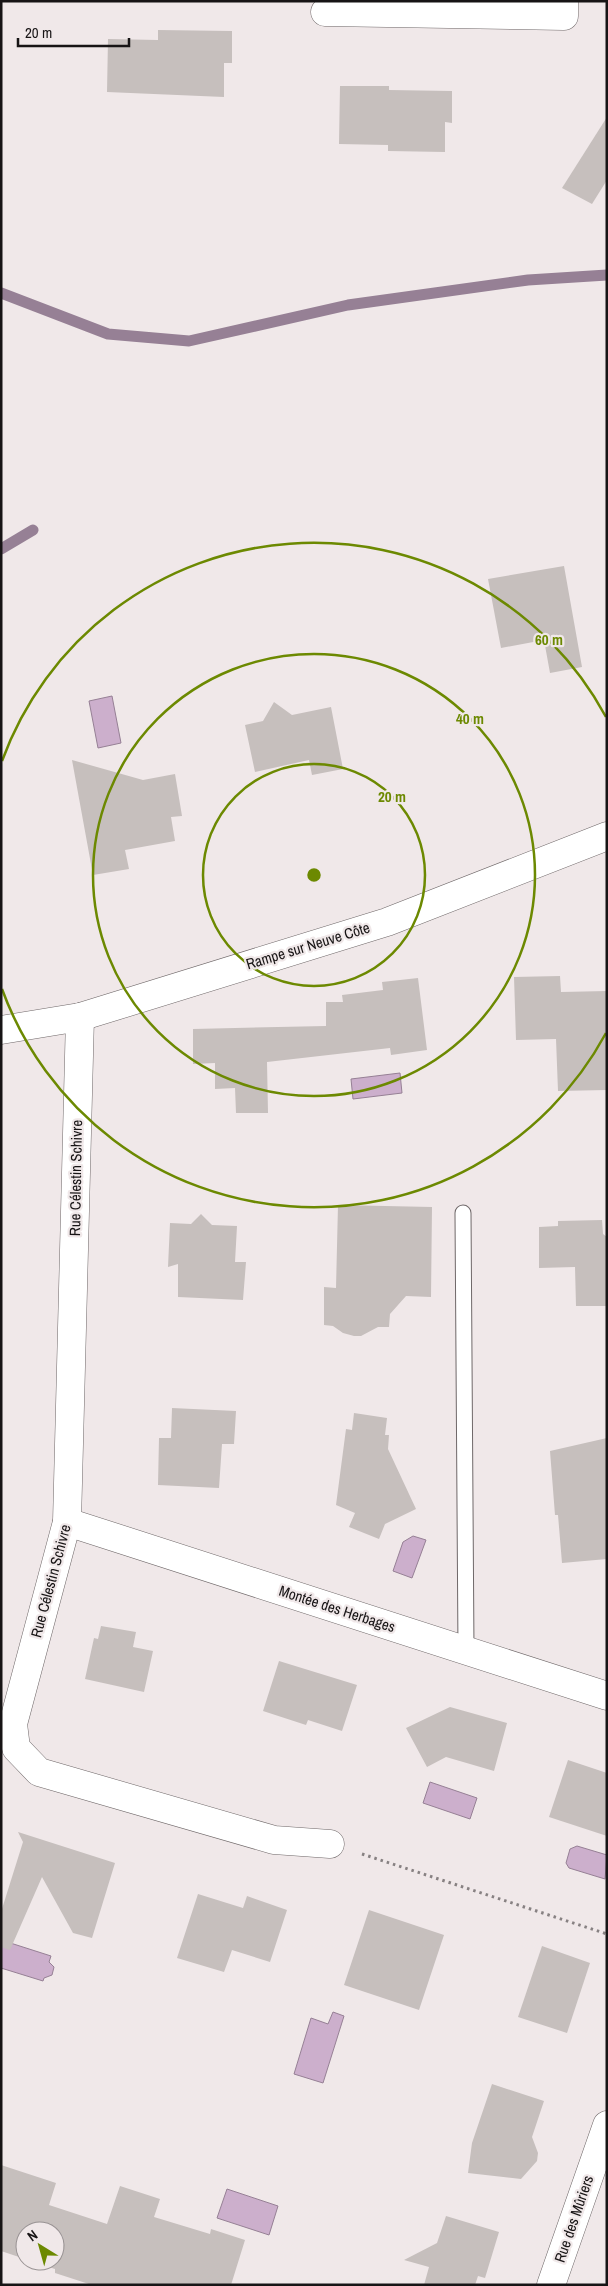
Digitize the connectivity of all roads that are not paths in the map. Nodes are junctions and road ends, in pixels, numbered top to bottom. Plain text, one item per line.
1 (564, 1) edge
2 (325, 12) dead end
3 (607, 836) edge
4 (80, 1017) junction
5 (1, 1030) edge
6 (464, 1213) dead end
7 (67, 1522) junction
8 (466, 1650) junction
9 (607, 1696) edge
10 (330, 1844) road end
11 (607, 2124) edge
12 (551, 2285) edge

1 - 2 street
3 - 4 street, Rampe sur Neuve Côte
4 - 5 street, Rampe sur Neuve Côte
4 - 7 street, Rue Célestin Schivre
6 - 8 lane
7 - 8 street, Montée des Herbages
7 - 10 street, Rue Célestin Schivre
8 - 9 street, Montée des Herbages
11 - 12 street, Rue des Mûriers

